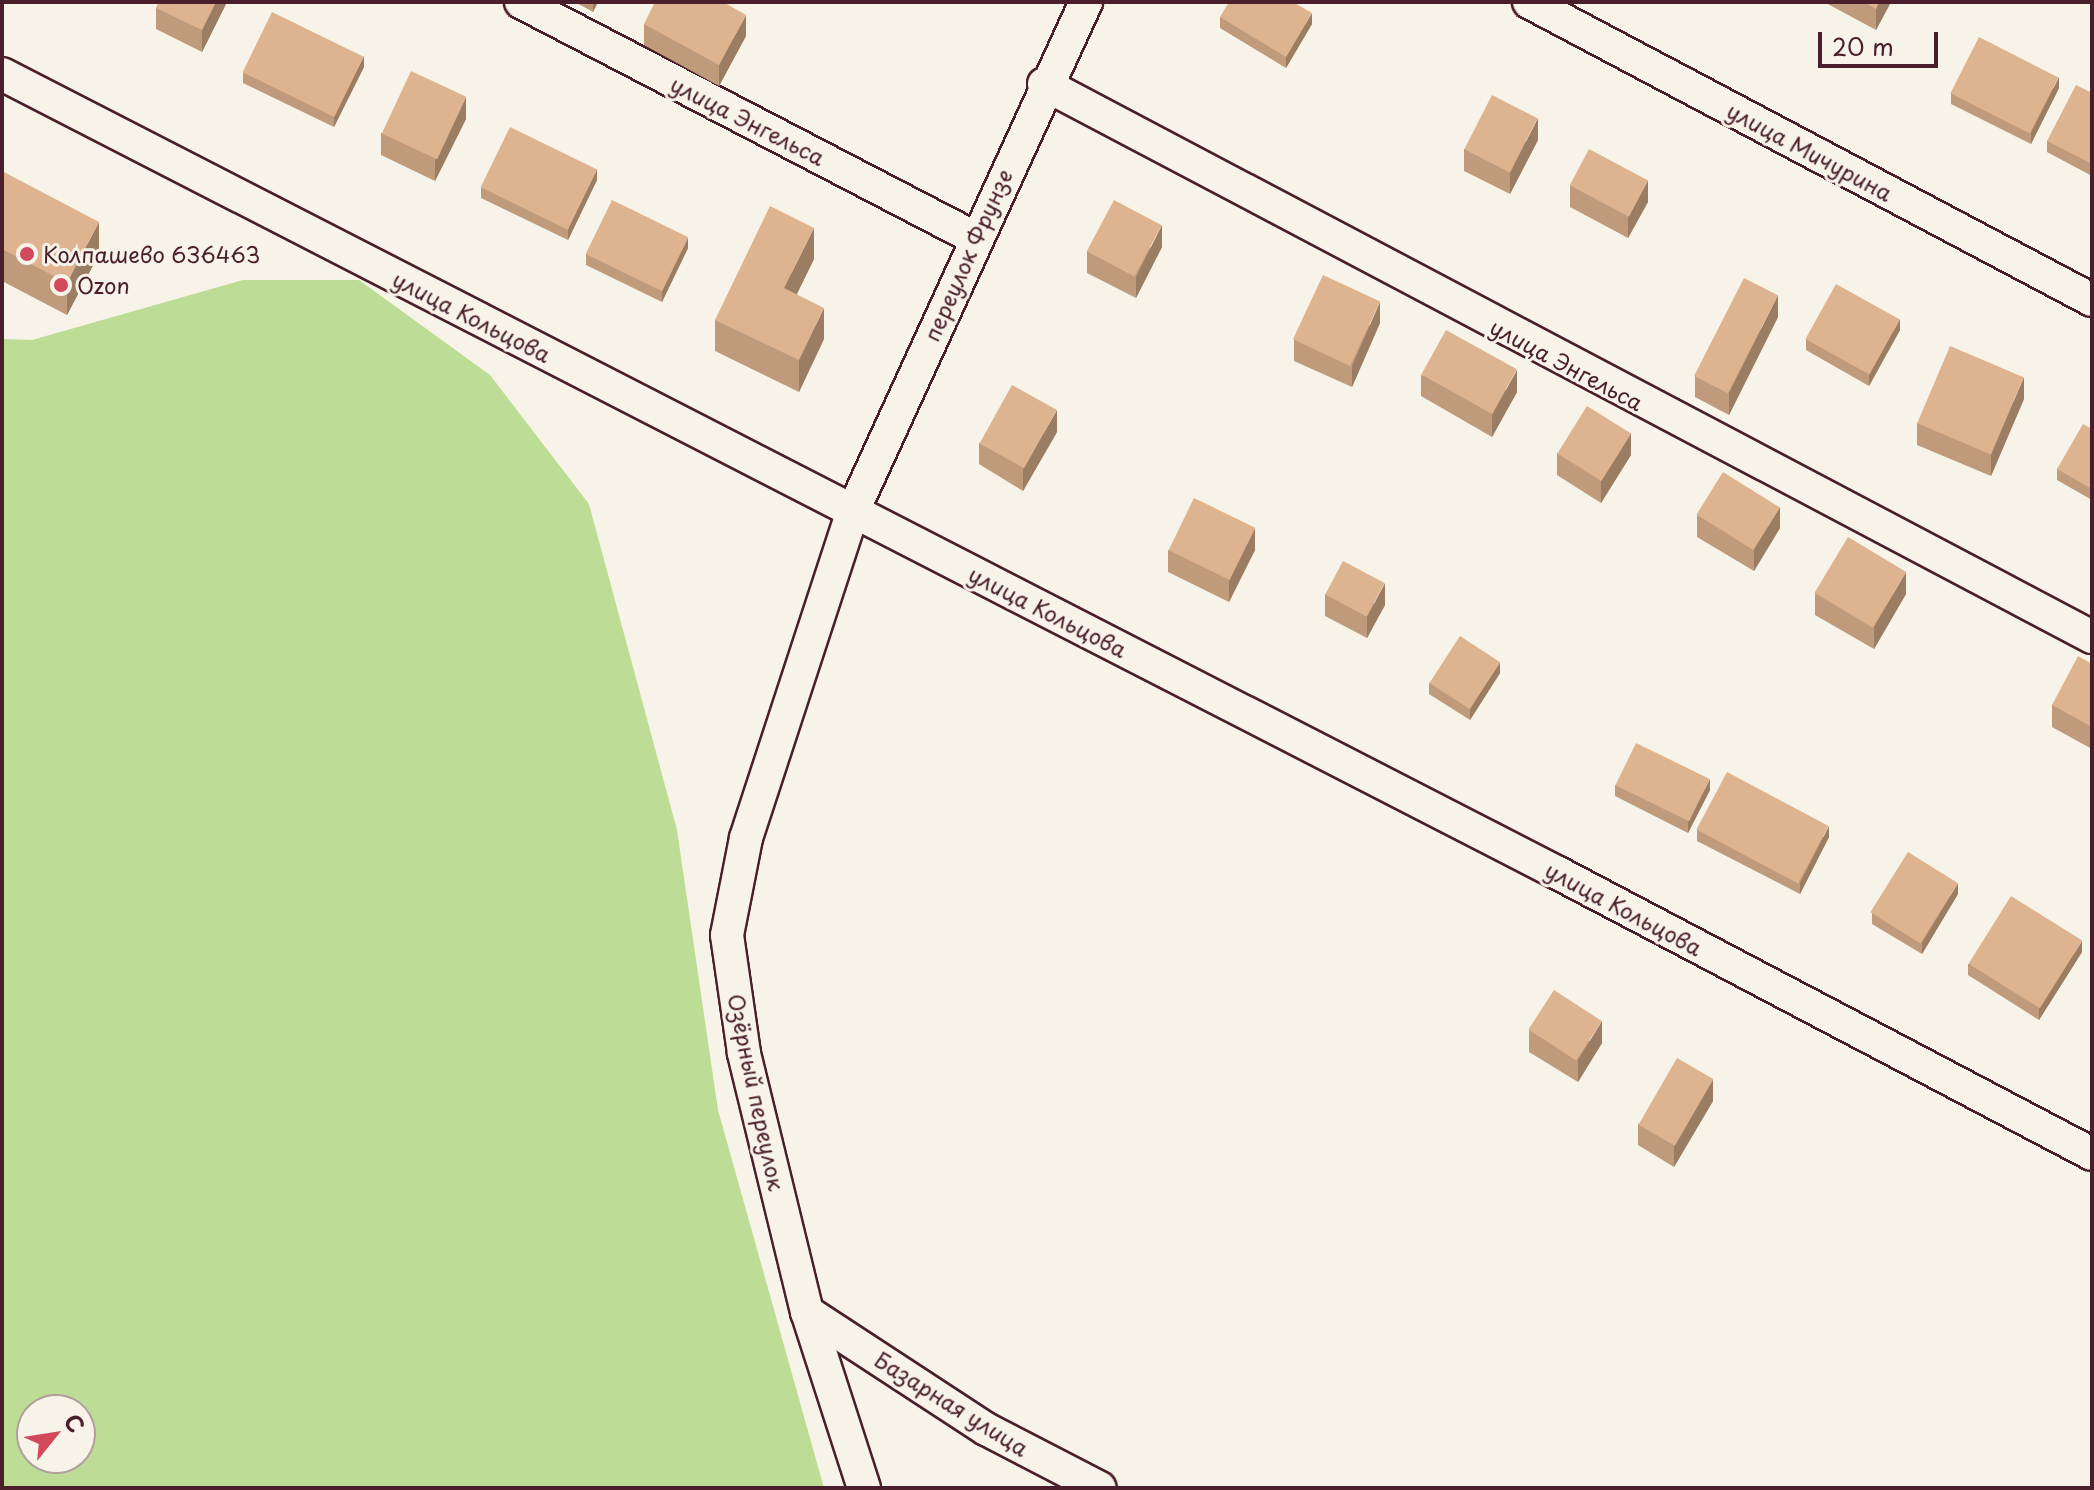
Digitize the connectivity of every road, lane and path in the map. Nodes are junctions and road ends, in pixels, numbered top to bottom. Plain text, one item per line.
1 (521, 2) edge
2 (1086, 2) edge
3 (1529, 2) edge
4 (2, 74) edge
5 (1044, 84) junction
6 (975, 238) junction
7 (2092, 300) edge
8 (853, 511) junction
9 (2092, 637) edge
10 (2092, 1154) edge
11 (807, 1312) junction
12 (864, 1488) edge
13 (1100, 1488) edge

1 - 6 street, улица Энгельса
2 - 5 street, переулок Фрунзе
3 - 7 street, улица Мичурина
4 - 8 street, улица Кольцова
5 - 6 street, переулок Фрунзе
5 - 9 street, улица Энгельса
6 - 8 street, переулок Фрунзе
8 - 10 street, улица Кольцова
8 - 11 street, Озёрный переулок
11 - 12 street, Озёрный переулок
11 - 13 street, Базарная улица

